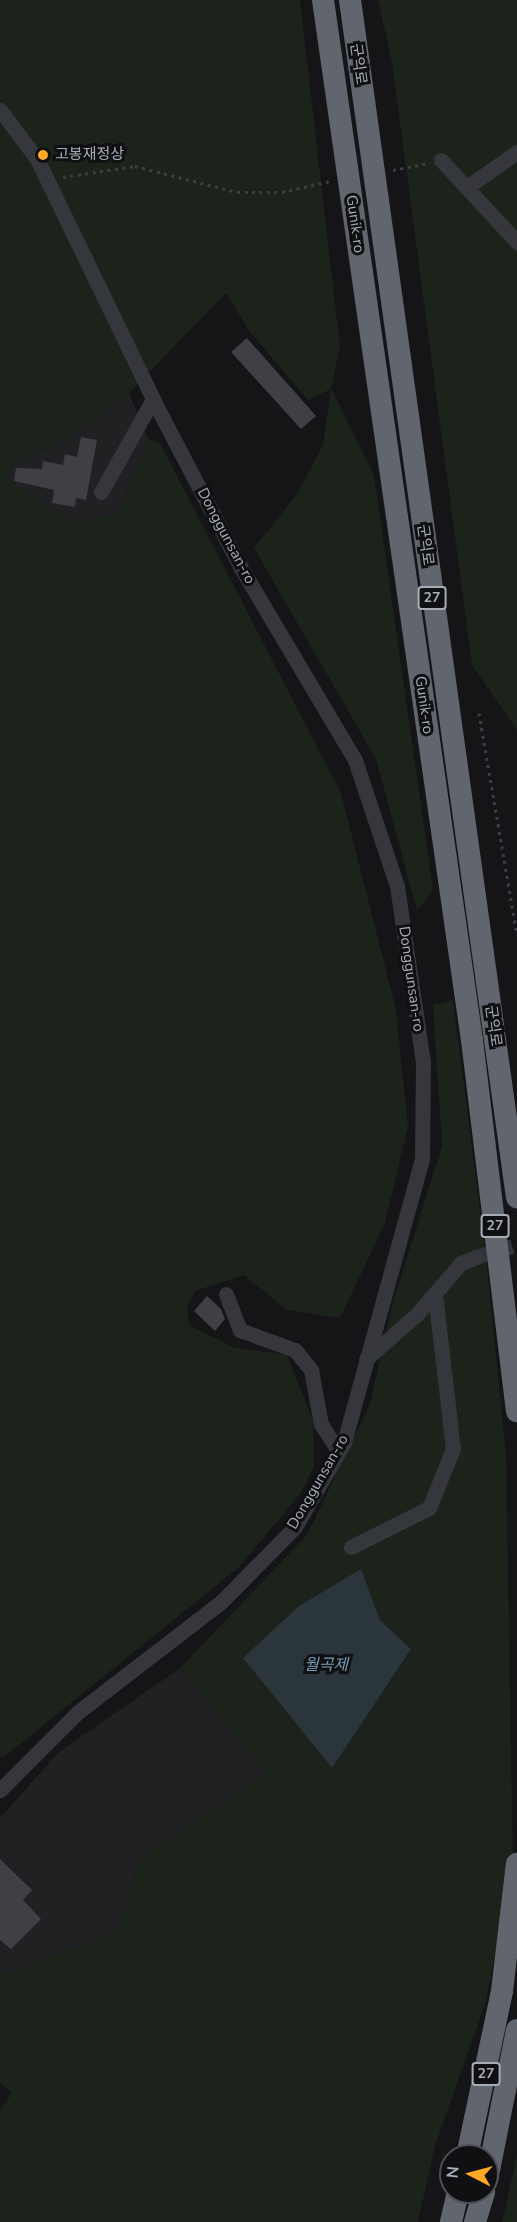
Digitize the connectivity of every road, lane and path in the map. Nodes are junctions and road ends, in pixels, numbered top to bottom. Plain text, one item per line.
1 (323, 0) edge
2 (350, 0) edge
3 (0, 110) edge
4 (517, 152) edge
5 (441, 160) dead end
6 (46, 179) junction
7 (316, 184) dead end
8 (467, 187) junction
9 (517, 242) edge
10 (153, 399) junction
11 (101, 492) dead end
12 (479, 713) dead end
13 (517, 935) edge
14 (517, 1197) edge
15 (476, 1257) tunnel mouth
16 (435, 1293) junction
17 (226, 1294) dead end
18 (366, 1359) junction
19 (517, 1411) edge
20 (339, 1452) junction
21 (351, 1546) dead end
22 (0, 1790) edge
23 (517, 1864) edge
24 (517, 2030) edge
25 (470, 2144) edge
26 (494, 2144) edge
27 (456, 2204) edge
28 (480, 2204) edge
29 (483, 2204) edge
30 (451, 2222) edge
31 (475, 2222) edge
32 (481, 2222) edge

1 - 19 highway, Gunik-ro / 27
2 - 14 highway, 군익로 / 27
3 - 6 street, Donggunsan-ro
4 - 8 street
5 - 8 street
6 - 7 path
6 - 10 street, Donggunsan-ro
8 - 9 street
10 - 11 street
10 - 18 street, Donggunsan-ro
12 - 13 path
15 - 16 street
16 - 18 street
16 - 21 street
17 - 20 street
18 - 20 street, Donggunsan-ro
20 - 22 street, Donggunsan-ro
23 - 25 highway, 27
24 - 26 highway, 27
27 - 30 highway
28 - 31 highway
29 - 32 highway

